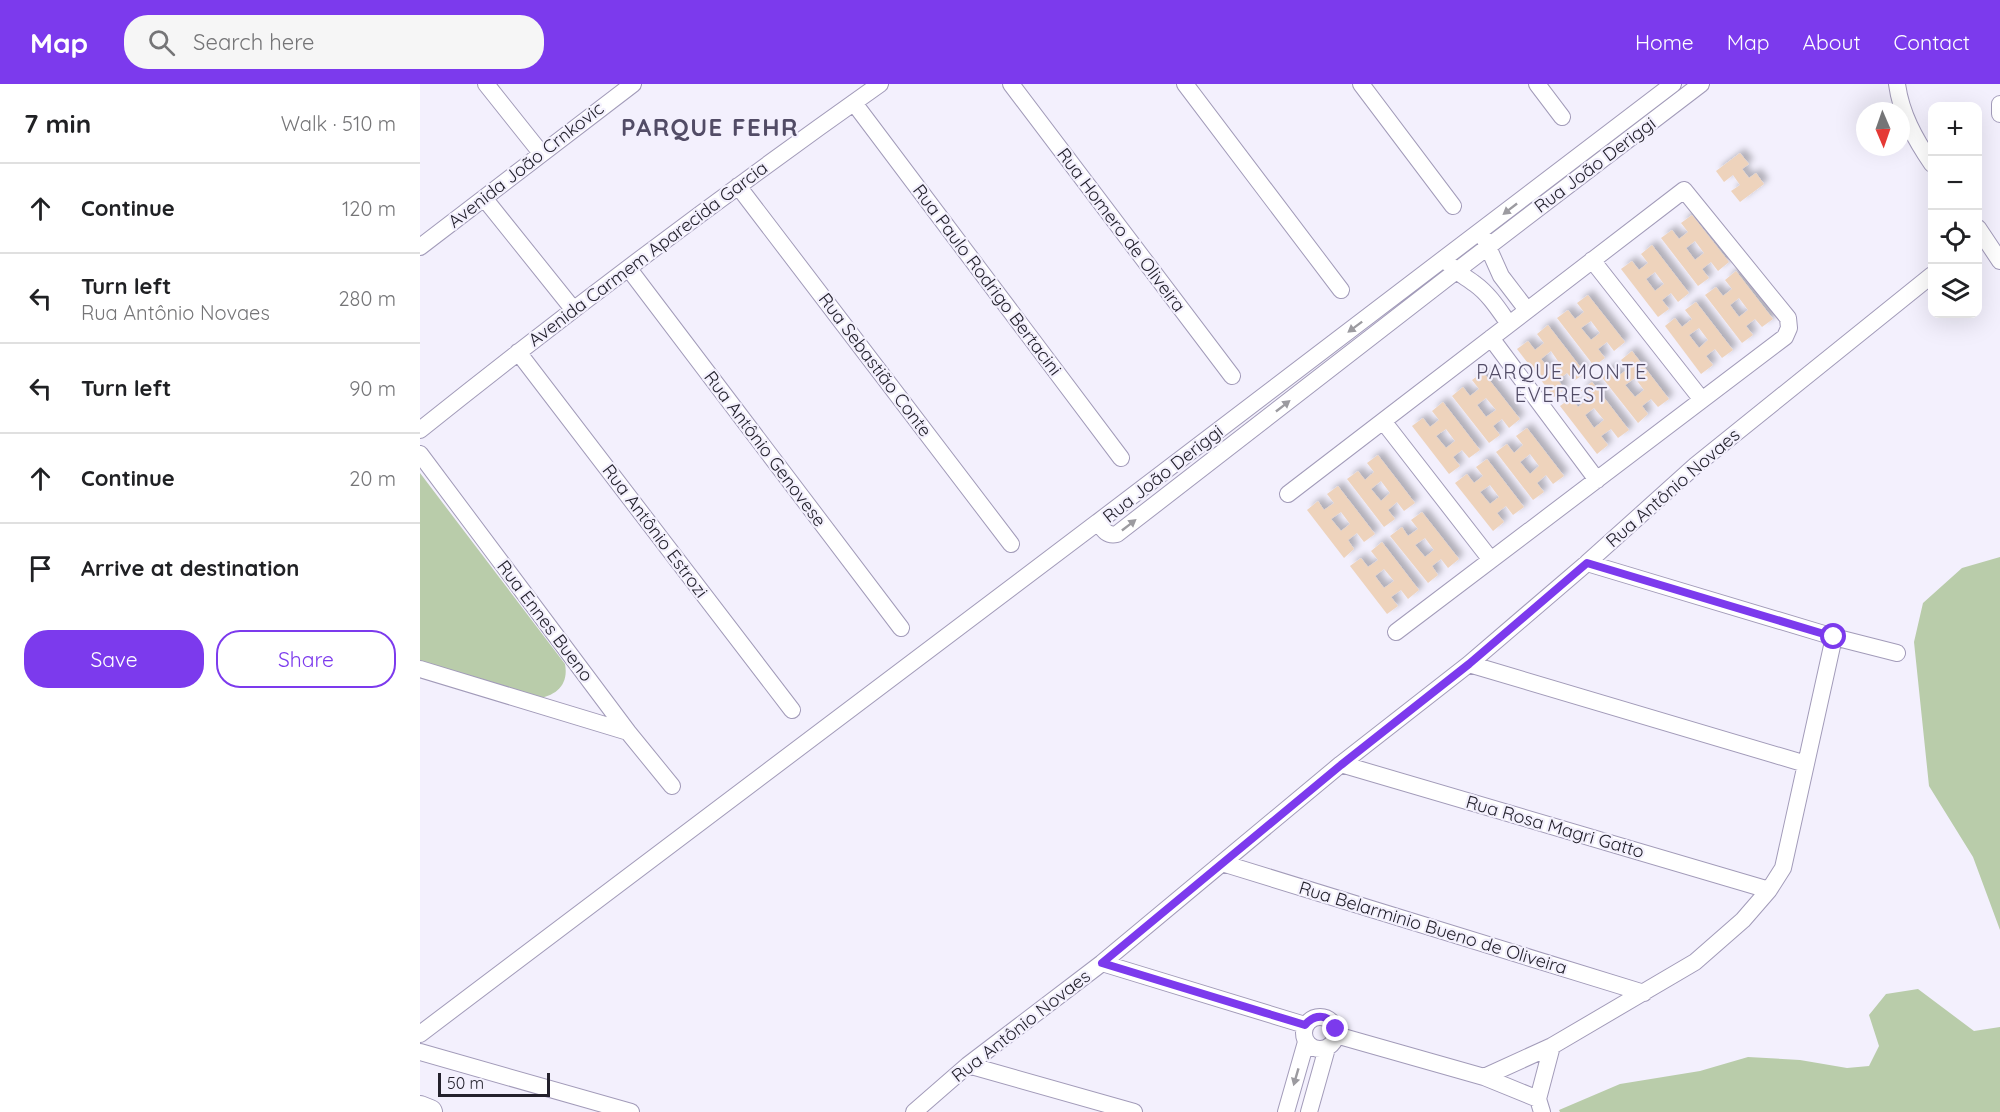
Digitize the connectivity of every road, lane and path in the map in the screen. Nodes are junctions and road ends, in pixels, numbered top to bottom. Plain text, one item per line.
1 (486, 84) edge
2 (633, 84) edge
3 (880, 84) edge
4 (1011, 84) edge
5 (1185, 84) edge
6 (1361, 84) edge
7 (1537, 84) edge
8 (1673, 84) edge
9 (1701, 84) edge
10 (1898, 84) edge
11 (1905, 84) edge
12 (854, 103) junction
13 (2000, 104) edge
14 (2000, 114) edge
15 (1562, 117) dead end
16 (1915, 139) junction
17 (541, 153) junction
18 (1928, 158) edge
19 (738, 186) junction
20 (484, 198) junction
21 (1454, 206) dead end
22 (423, 238) edge
23 (1485, 239) junction
24 (1982, 239) edge
25 (1592, 260) junction
26 (2000, 261) edge
27 (1450, 265) junction
28 (628, 269) junction
29 (1928, 278) edge
30 (1341, 290) dead end
31 (573, 309) junction
32 (1527, 310) junction
33 (1509, 324) junction
34 (1491, 338) junction
35 (518, 352) junction
36 (1232, 376) dead end
37 (1702, 400) junction
38 (1383, 421) junction
39 (420, 430) edge
40 (420, 454) edge
41 (1121, 458) dead end
42 (1597, 480) junction
43 (1288, 494) dead end
44 (1011, 544) dead end
45 (1491, 560) junction
46 (1587, 563) junction
47 (901, 628) dead end
48 (1396, 632) dead end
49 (1834, 637) junction
50 (1897, 652) dead end
51 (1469, 664) junction
52 (420, 669) edge
53 (792, 711) dead end
54 (628, 732) junction
55 (1806, 764) junction
56 (1341, 765) junction
57 (672, 786) dead end
58 (1222, 863) junction
59 (1768, 890) junction
60 (1102, 963) junction
61 (1644, 993) junction
62 (420, 1034) edge
63 (1306, 1034) junction
64 (1331, 1042) junction
65 (1552, 1046) junction
66 (420, 1052) edge
67 (968, 1065) junction
68 (1484, 1077) junction
69 (1540, 1106) edge
70 (420, 1108) edge
71 (430, 1112) edge
72 (631, 1112) edge
73 (914, 1112) edge
74 (1134, 1112) edge
75 (1286, 1112) edge
76 (1309, 1112) edge

1 - 17 street
2 - 17 street, Avenida João Crnkovic
3 - 12 street, Avenida Carmem Aparecida Garcia
4 - 36 street, Rua Homero de Oliveira
5 - 30 street
6 - 21 street
7 - 15 street
8 -> 23 street, Rua João Deriggi
9 - 23 street, Rua João Deriggi
10 - 16 street
11 - 16 street
12 - 19 street, Avenida Carmem Aparecida Garcia
12 - 41 street, Rua Paulo Rodrigo Bertacini
13 - 14 street
16 - 18 street
17 - 20 street, Avenida João Crnkovic
19 - 28 street, Avenida Carmem Aparecida Garcia
19 - 44 street, Rua Sebastião Conte
20 - 22 street, Avenida João Crnkovic
20 - 31 street
23 - 27 street, Rua João Deriggi
23 - 32 street
24 - 26 street
25 - 32 street
25 - 37 street
25 - 37 street
27 - 33 street
27 - 62 street, Rua João Deriggi
28 - 31 street, Avenida Carmem Aparecida Garcia
28 - 47 street, Rua Antônio Genovese
29 - 46 street, Rua Antônio Novaes
31 - 35 street, Avenida Carmem Aparecida Garcia
32 - 33 street
33 - 34 street
34 - 38 street
34 - 42 street
35 - 39 street, Avenida Carmem Aparecida Garcia
35 - 53 street, Rua Antônio Estrozi
37 - 42 street
38 - 43 street
38 - 45 street
40 - 54 street, Rua Ennes Bueno
42 - 45 street
45 - 48 street
46 - 49 street
46 - 51 street, Rua Antônio Novaes
49 - 50 street
49 - 55 street
51 - 55 street
51 - 56 street, Rua Antônio Novaes
52 - 54 street
54 - 57 street, Rua Ennes Bueno
55 - 59 street
56 - 58 street, Rua Antônio Novaes
56 - 59 street, Rua Rosa Magri Gatto
58 - 60 street, Rua Antônio Novaes
58 - 61 street, Rua Belarminio Bueno de Oliveira
59 - 61 street
60 - 63 street
60 - 67 street, Rua Antônio Novaes
61 - 65 street
63 - 64 street
63 - 64 street
63 -> 75 street
64 - 68 street
64 - 76 street
65 - 68 street
65 - 69 street
66 - 72 street
67 - 73 street, Rua Antônio Novaes
67 - 74 street
68 - 69 street
70 - 71 highway

